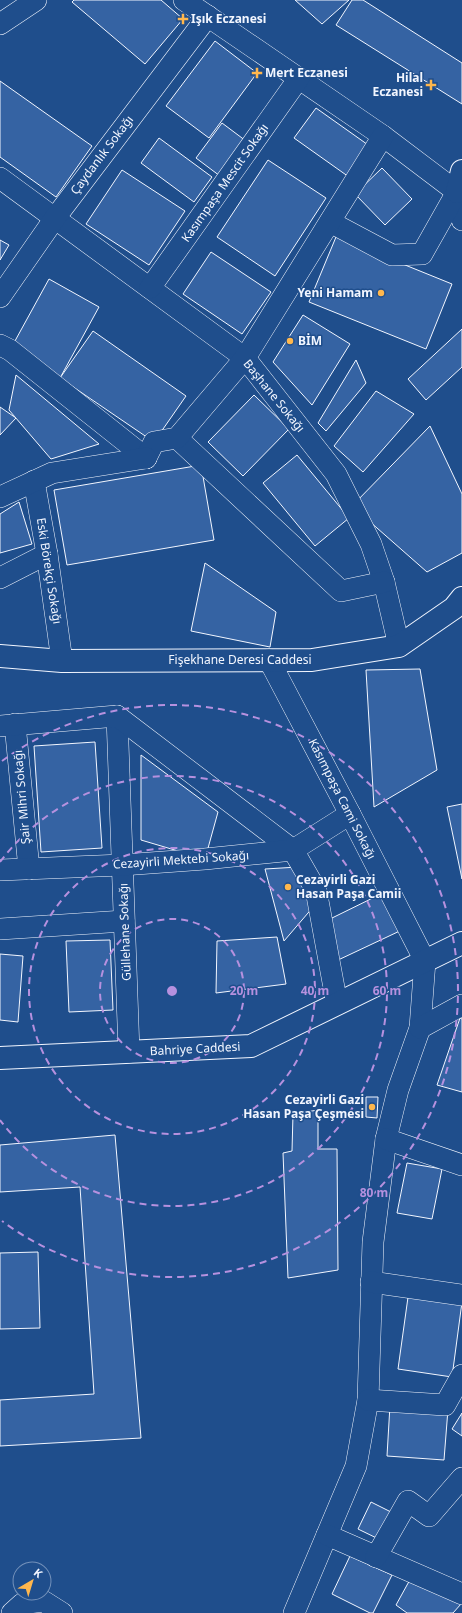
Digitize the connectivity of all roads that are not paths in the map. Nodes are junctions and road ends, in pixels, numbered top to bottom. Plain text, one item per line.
1 (36, 0) edge
2 (184, 0) edge
3 (208, 16) junction
4 (0, 24) edge
5 (299, 78) junction
6 (384, 136) junction
7 (0, 178) edge
8 (460, 181) edge
9 (55, 218) junction
10 (462, 220) edge
11 (330, 222) junction
12 (150, 288) junction
13 (0, 297) edge
14 (0, 345) edge
15 (244, 358) junction
16 (177, 438) junction
17 (146, 458) junction
18 (34, 481) junction
19 (0, 497) edge
20 (47, 554) junction
21 (0, 578) edge
22 (384, 582) junction
23 (462, 598) edge
24 (399, 646) junction
25 (0, 656) edge
26 (269, 660) junction
27 (62, 661) junction
28 (117, 716) junction
29 (8, 725) edge
30 (350, 814) junction
31 (292, 850) junction
32 (122, 865) junction
33 (29, 869) junction
34 (0, 870) edge
35 (124, 921) junction
36 (0, 929) edge
37 (462, 942) edge
38 (425, 961) junction
39 (337, 1004) junction
40 (462, 1005) edge
41 (420, 1028) junction
42 (129, 1052) junction
43 (0, 1058) edge
44 (386, 1139) junction
45 (462, 1165) edge
46 (371, 1282) junction
47 (462, 1296) edge
48 (462, 1375) edge
49 (368, 1400) junction
50 (462, 1478) edge
51 (327, 1535) junction
52 (376, 1557) junction
53 (462, 1594) edge
54 (12, 1613) edge
55 (62, 1613) edge
56 (294, 1613) edge

1 - 4 street
2 - 3 street
3 - 5 street
3 - 9 street, Çaydanlık Sokağı
5 - 6 street
5 - 12 street, Kasımpaşa Mescit Sokağı
6 - 8 street
6 - 11 street
7 - 9 street, Başhane Sokağı
8 - 10 street
8 - 11 street
9 - 12 street, Başhane Sokağı
9 - 13 street, Çaydanlık Sokağı
11 - 15 street
12 - 15 street, Başhane Sokağı
14 - 17 street
15 - 16 street
15 - 22 street, Başhane Sokağı
16 - 17 street
16 - 22 street
17 - 18 street
18 - 19 street
18 - 20 street, Eski Börekçi Sokağı
20 - 21 street
20 - 27 street, Eski Börekçi Sokağı
22 - 24 street, Başhane Sokağı
23 - 24 main road, Fişekhane Deresi Caddesi
24 - 26 main road, Fişekhane Deresi Caddesi
25 - 27 main road, Fişekhane Deresi Caddesi
26 - 27 main road, Fişekhane Deresi Caddesi
26 - 30 street, Kasımpaşa Cami Sokağı
28 - 29 street
28 - 31 street
28 - 32 street, Güllehane Sokağı
29 - 33 street, Şair Mihri Sokağı
30 - 31 street, Cezayirli Mektebi Sokağı
30 - 38 street, Kasımpaşa Cami Sokağı
31 - 32 street, Cezayirli Mektebi Sokağı
31 - 39 street
32 - 33 street, Cezayirli Mektebi Sokağı
32 - 35 street, Güllehane Sokağı
33 - 34 street, Cezayirli Mektebi Sokağı
35 - 36 street
35 - 42 street, Güllehane Sokağı
37 - 38 main road, Bahriye Caddesi
38 - 39 main road, Bahriye Caddesi
38 - 41 street
39 - 42 main road, Bahriye Caddesi
40 - 41 street
41 - 44 street
42 - 43 main road, Bahriye Caddesi
44 - 45 street
44 - 46 street
46 - 47 street
46 - 49 street
48 - 49 street
49 - 51 street
50 - 52 street
51 - 52 street
51 - 56 street
52 - 53 street
54 - 55 street

